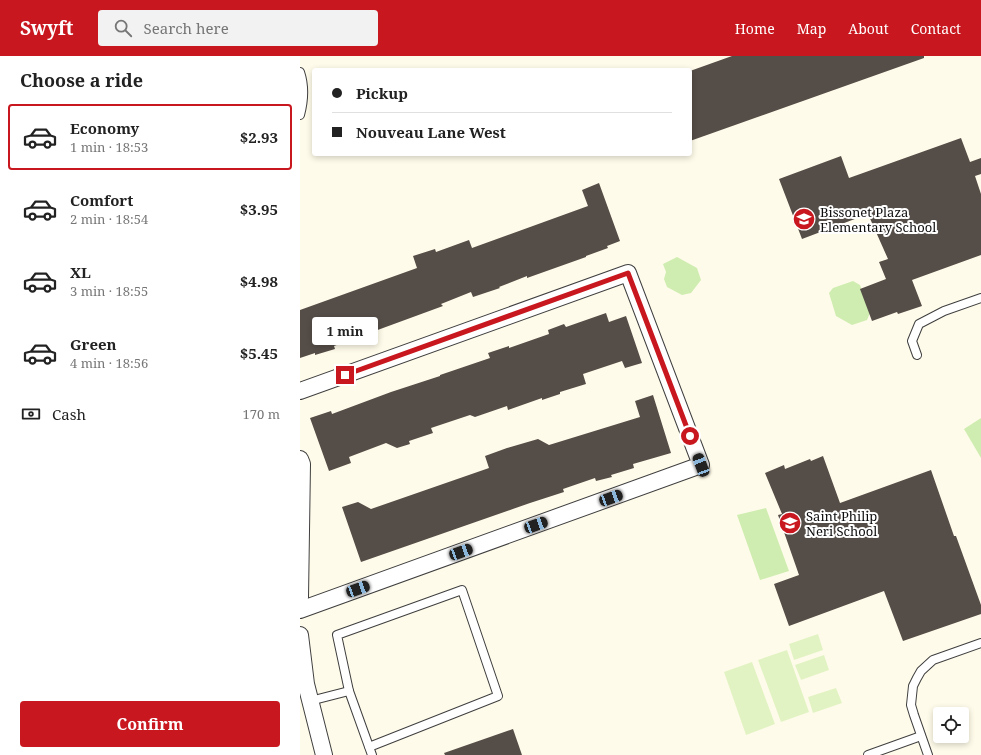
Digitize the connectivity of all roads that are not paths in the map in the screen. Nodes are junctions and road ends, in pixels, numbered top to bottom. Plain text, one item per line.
1 (300, 72) edge
2 (300, 115) edge
3 (981, 298) edge
4 (917, 355) dead end
5 (300, 391) edge
6 (301, 463) edge
7 (300, 598) edge
8 (300, 610) edge
9 (300, 635) edge
10 (981, 642) edge
11 (349, 691) junction
12 (310, 701) junction
13 (921, 736) junction
14 (370, 751) edge
15 (324, 755) edge
16 (868, 755) edge
17 (928, 755) edge

1 - 2 lane
3 - 4 lane
5 - 8 street
6 - 7 street
9 - 12 street
10 - 13 lane
11 - 12 lane
11 - 14 lane
11 - 14 lane
12 - 15 street
13 - 16 lane
13 - 17 lane

